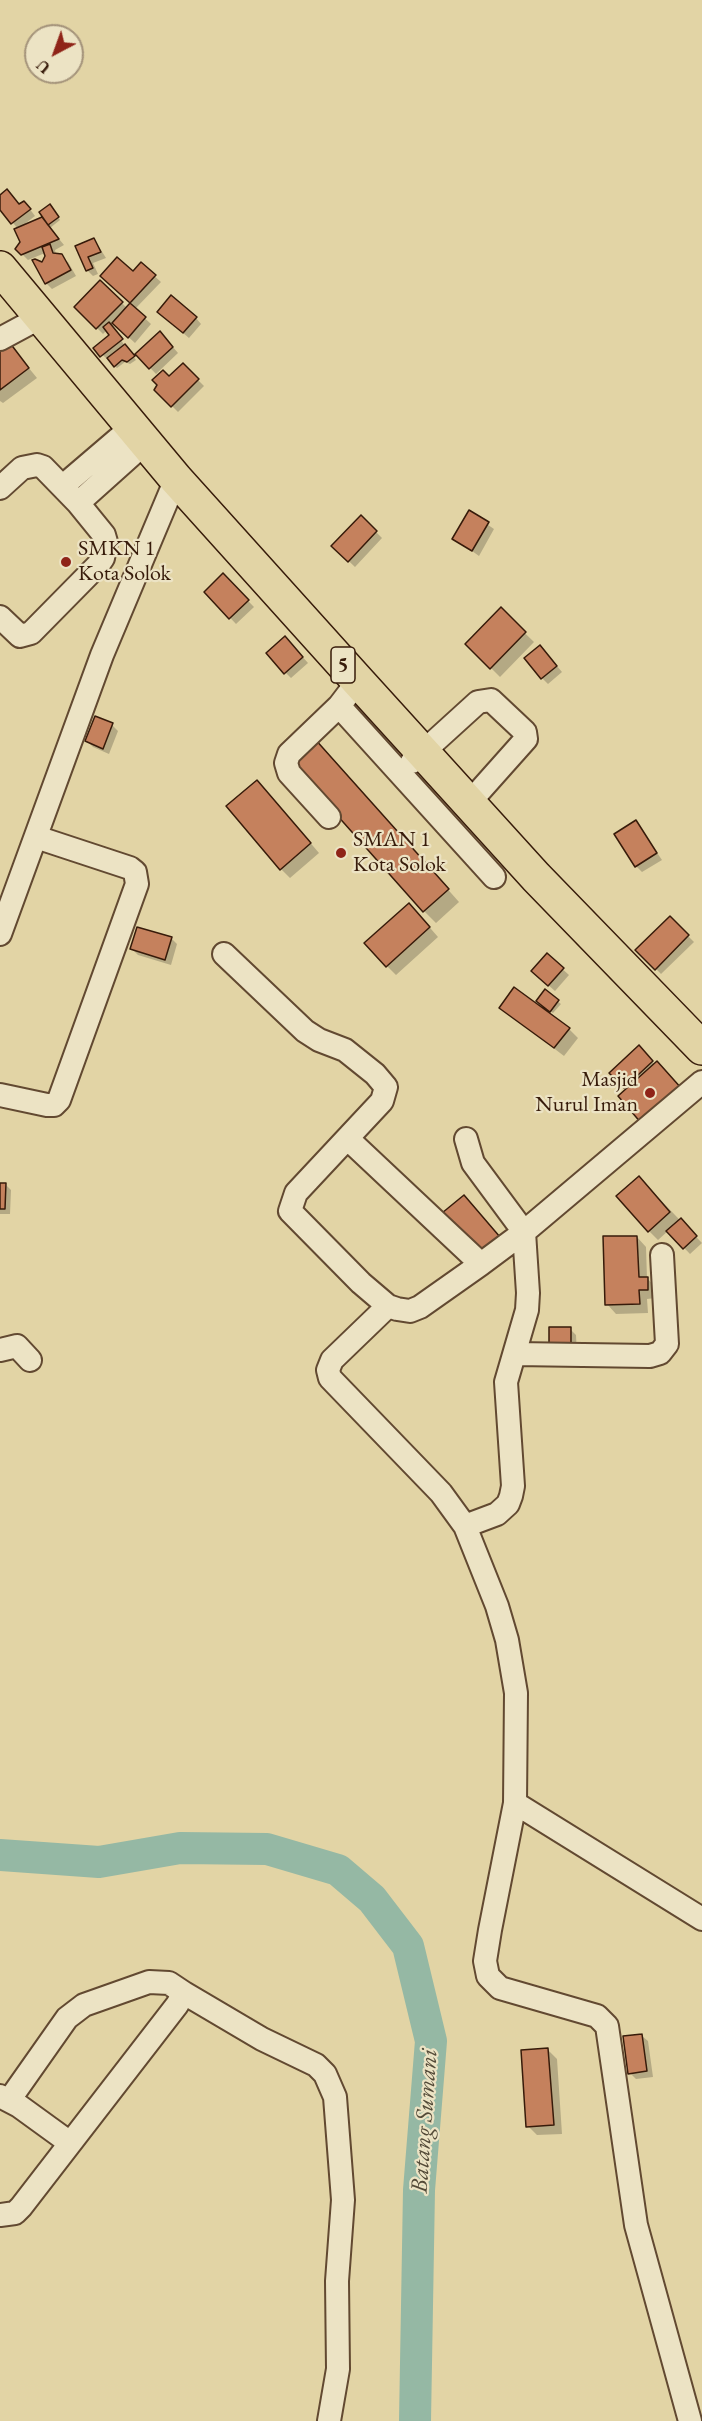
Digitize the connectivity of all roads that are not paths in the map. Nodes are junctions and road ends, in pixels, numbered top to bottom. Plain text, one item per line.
1 (0, 268) edge
2 (41, 317) junction
3 (0, 339) edge
4 (139, 435) junction
5 (176, 478) junction
6 (63, 486) junction
7 (0, 488) edge
8 (78, 503) junction
9 (0, 617) edge
10 (348, 693) junction
11 (412, 763) junction
12 (469, 803) junction
13 (329, 818) dead end
14 (36, 837) junction
15 (494, 877) dead end
16 (0, 934) edge
17 (224, 954) dead end
18 (702, 1048) edge
19 (702, 1082) edge
20 (0, 1095) edge
21 (348, 1139) junction
22 (466, 1139) dead end
23 (524, 1232) junction
24 (662, 1255) dead end
25 (481, 1264) junction
26 (388, 1306) junction
27 (0, 1350) edge
28 (516, 1354) junction
29 (30, 1360) dead end
30 (465, 1526) junction
31 (515, 1803) junction
32 (702, 1919) edge
33 (184, 1993) junction
34 (5, 2098) edge
35 (70, 2142) junction
36 (0, 2215) edge
37 (685, 2420) edge
38 (329, 2421) edge

1 - 2 highway, 5
2 - 3 street
2 - 4 highway, 5
4 - 5 highway, 5
4 - 6 street
4 - 8 street
5 - 10 highway, 5
5 - 14 street
6 - 7 street
6 - 8 street
8 - 9 street
10 - 11 highway, 5
10 - 13 street
11 - 12 highway, 5
11 - 12 street
11 - 15 street
12 - 18 highway, 5
14 - 16 street
14 - 20 street
17 - 21 street
19 - 23 street
21 - 25 street
21 - 26 street
22 - 23 street
23 - 25 street
23 - 28 street
24 - 28 street
25 - 26 street
26 - 30 street
27 - 29 street
28 - 30 street
30 - 31 street
31 - 32 street
31 - 37 street
33 - 34 street
33 - 35 street
33 - 38 street
34 - 35 street
35 - 36 street

